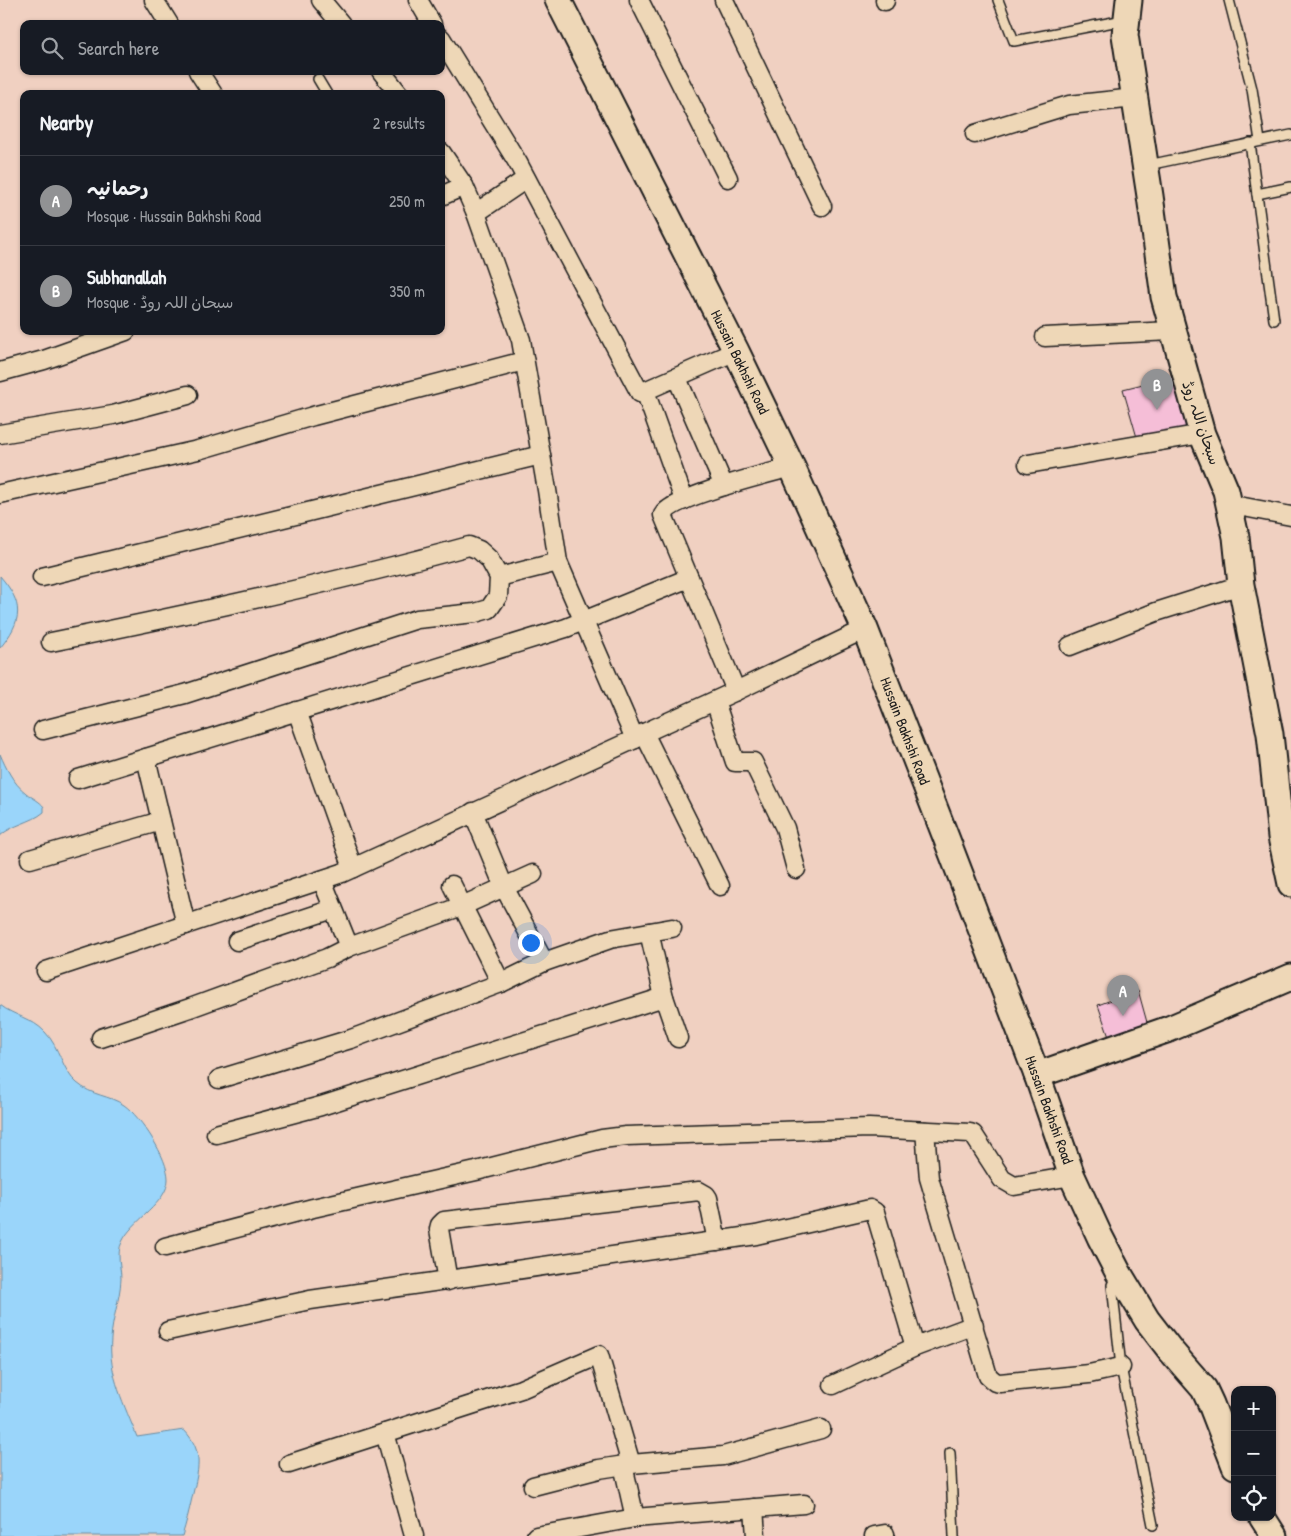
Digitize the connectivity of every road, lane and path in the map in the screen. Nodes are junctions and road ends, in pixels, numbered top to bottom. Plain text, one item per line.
1 (154, 0) edge
2 (321, 0) edge
3 (418, 0) edge
4 (558, 0) edge
5 (639, 0) edge
6 (724, 0) edge
7 (998, 0) edge
8 (1229, 0) edge
9 (1127, 10) edge
10 (166, 20) edge
11 (338, 20) edge
12 (430, 20) edge
13 (445, 45) edge
14 (200, 75) edge
15 (384, 75) edge
16 (318, 79) dead end
17 (210, 90) edge
18 (325, 90) edge
19 (397, 90) edge
20 (1135, 98) junction
21 (975, 134) dead end
22 (1291, 135) edge
23 (1260, 141) junction
24 (1250, 143) junction
25 (445, 158) edge
26 (1145, 166) junction
27 (728, 178) dead end
28 (526, 179) junction
29 (464, 186) junction
30 (1291, 187) edge
31 (445, 194) edge
32 (1257, 194) junction
33 (822, 206) dead end
34 (476, 213) junction
35 (1274, 320) dead end
36 (1172, 331) junction
37 (115, 335) edge
38 (1046, 337) dead end
39 (736, 351) junction
40 (524, 361) junction
41 (0, 372) edge
42 (677, 378) junction
43 (645, 391) junction
44 (188, 395) dead end
45 (0, 434) edge
46 (1202, 434) junction
47 (541, 455) junction
48 (1028, 464) dead end
49 (792, 466) junction
50 (724, 486) junction
51 (0, 494) edge
52 (684, 500) junction
53 (1228, 504) junction
54 (1291, 516) edge
55 (558, 562) junction
56 (42, 577) dead end
57 (499, 578) junction
58 (689, 578) junction
59 (1241, 586) junction
60 (583, 621) junction
61 (865, 629) junction
62 (51, 642) dead end
63 (1070, 646) dead end
64 (736, 691) junction
65 (715, 701) junction
66 (298, 711) junction
67 (42, 730) dead end
68 (639, 736) junction
69 (146, 758) junction
70 (78, 779) dead end
71 (1283, 783) edge
72 (473, 812) junction
73 (161, 821) junction
74 (30, 859) dead end
75 (353, 868) junction
76 (796, 869) dead end
77 (532, 874) dead end
78 (322, 880) junction
79 (1291, 884) edge
80 (452, 885) dead end
81 (504, 886) junction
82 (720, 886) dead end
83 (462, 906) junction
84 (333, 909) junction
85 (186, 925) junction
86 (672, 928) dead end
87 (649, 932) junction
88 (237, 941) dead end
89 (349, 947) junction
90 (544, 962) junction
91 (46, 971) dead end
92 (1291, 977) edge
93 (501, 983) junction
94 (664, 996) junction
95 (101, 1038) dead end
96 (678, 1038) dead end
97 (1037, 1075) junction
98 (219, 1079) dead end
99 (925, 1131) junction
100 (216, 1134) dead end
101 (1072, 1176) junction
102 (717, 1241) junction
103 (166, 1247) dead end
104 (1118, 1272) junction
105 (448, 1281) junction
106 (974, 1325) junction
107 (168, 1331) dead end
108 (915, 1347) junction
109 (1121, 1367) junction
110 (834, 1384) dead end
111 (822, 1429) dead end
112 (385, 1433) junction
113 (950, 1453) dead end
114 (1231, 1456) edge
115 (289, 1464) dead end
116 (627, 1465) junction
117 (533, 1486) dead end
118 (804, 1504) dead end
119 (754, 1508) junction
120 (635, 1518) junction
121 (1265, 1521) edge
122 (1153, 1525) dead end
123 (414, 1536) edge
124 (536, 1536) edge
125 (756, 1536) edge
126 (954, 1536) edge
127 (1274, 1536) edge

1 - 10 street
2 - 11 street
3 - 12 street
4 - 39 street, Hussain Bakhshi Road
5 - 27 street
6 - 33 street
7 - 9 lane
8 - 23 lane
9 - 20 street, سبحان اللہ روڈ
13 - 28 street
14 - 17 street
15 - 19 street
16 - 18 lane
20 - 21 street
20 - 26 street, سبحان اللہ روڈ
22 - 23 lane
23 - 24 lane
24 - 26 lane
24 - 32 lane
25 - 29 street
26 - 36 street, سبحان اللہ روڈ
28 - 34 street
28 - 43 street
29 - 31 street
29 - 34 street
30 - 32 lane
32 - 35 lane
34 - 40 street
36 - 38 street
36 - 46 street, سبحان اللہ روڈ
37 - 41 street
39 - 42 street
39 - 49 street, Hussain Bakhshi Road
40 - 47 street
40 - 51 street
42 - 43 street
42 - 50 street
43 - 52 street
44 - 45 street
46 - 48 street
46 - 53 street, سبحان اللہ روڈ
47 - 55 street
47 - 56 street
49 - 50 street
49 - 61 street, Hussain Bakhshi Road
50 - 52 street
52 - 58 street
53 - 54 street
53 - 59 street, سبحان اللہ روڈ
55 - 57 street
55 - 60 street
57 - 62 street
57 - 67 street
58 - 60 street
58 - 64 street
59 - 63 street
59 - 71 street, سبحان اللہ روڈ
60 - 66 street
60 - 68 street
61 - 64 street
61 - 97 street, Hussain Bakhshi Road
64 - 65 street
65 - 68 street
65 - 76 street
66 - 69 street
66 - 75 street
68 - 72 street
68 - 82 street
69 - 70 street
69 - 73 street
71 - 79 street, سبحان اللہ روڈ
72 - 75 street
72 - 81 street
73 - 74 street
73 - 85 street
75 - 78 street
77 - 81 street
78 - 84 street
78 - 85 street
80 - 83 street
81 - 83 street
81 - 90 street
83 - 89 street
83 - 93 street
84 - 88 street
84 - 89 street
85 - 91 street
86 - 87 street
87 - 90 street
87 - 94 street
89 - 95 street
90 - 93 street
92 - 97 street
93 - 98 street
94 - 96 street
94 - 100 street
97 - 101 street, Hussain Bakhshi Road
99 - 101 street
99 - 103 street
99 - 106 street
101 - 104 street, Hussain Bakhshi Road
102 - 105 street
102 - 105 street
102 - 108 street
104 - 109 lane
104 - 114 street, Hussain Bakhshi Road
105 - 107 street
106 - 108 street
106 - 109 street
108 - 110 street
109 - 122 lane
111 - 116 street
112 - 115 street
112 - 116 street
112 - 123 street
113 - 126 lane
116 - 117 street
116 - 120 street
118 - 119 street
119 - 120 street
119 - 125 street
120 - 124 street
121 - 127 street

